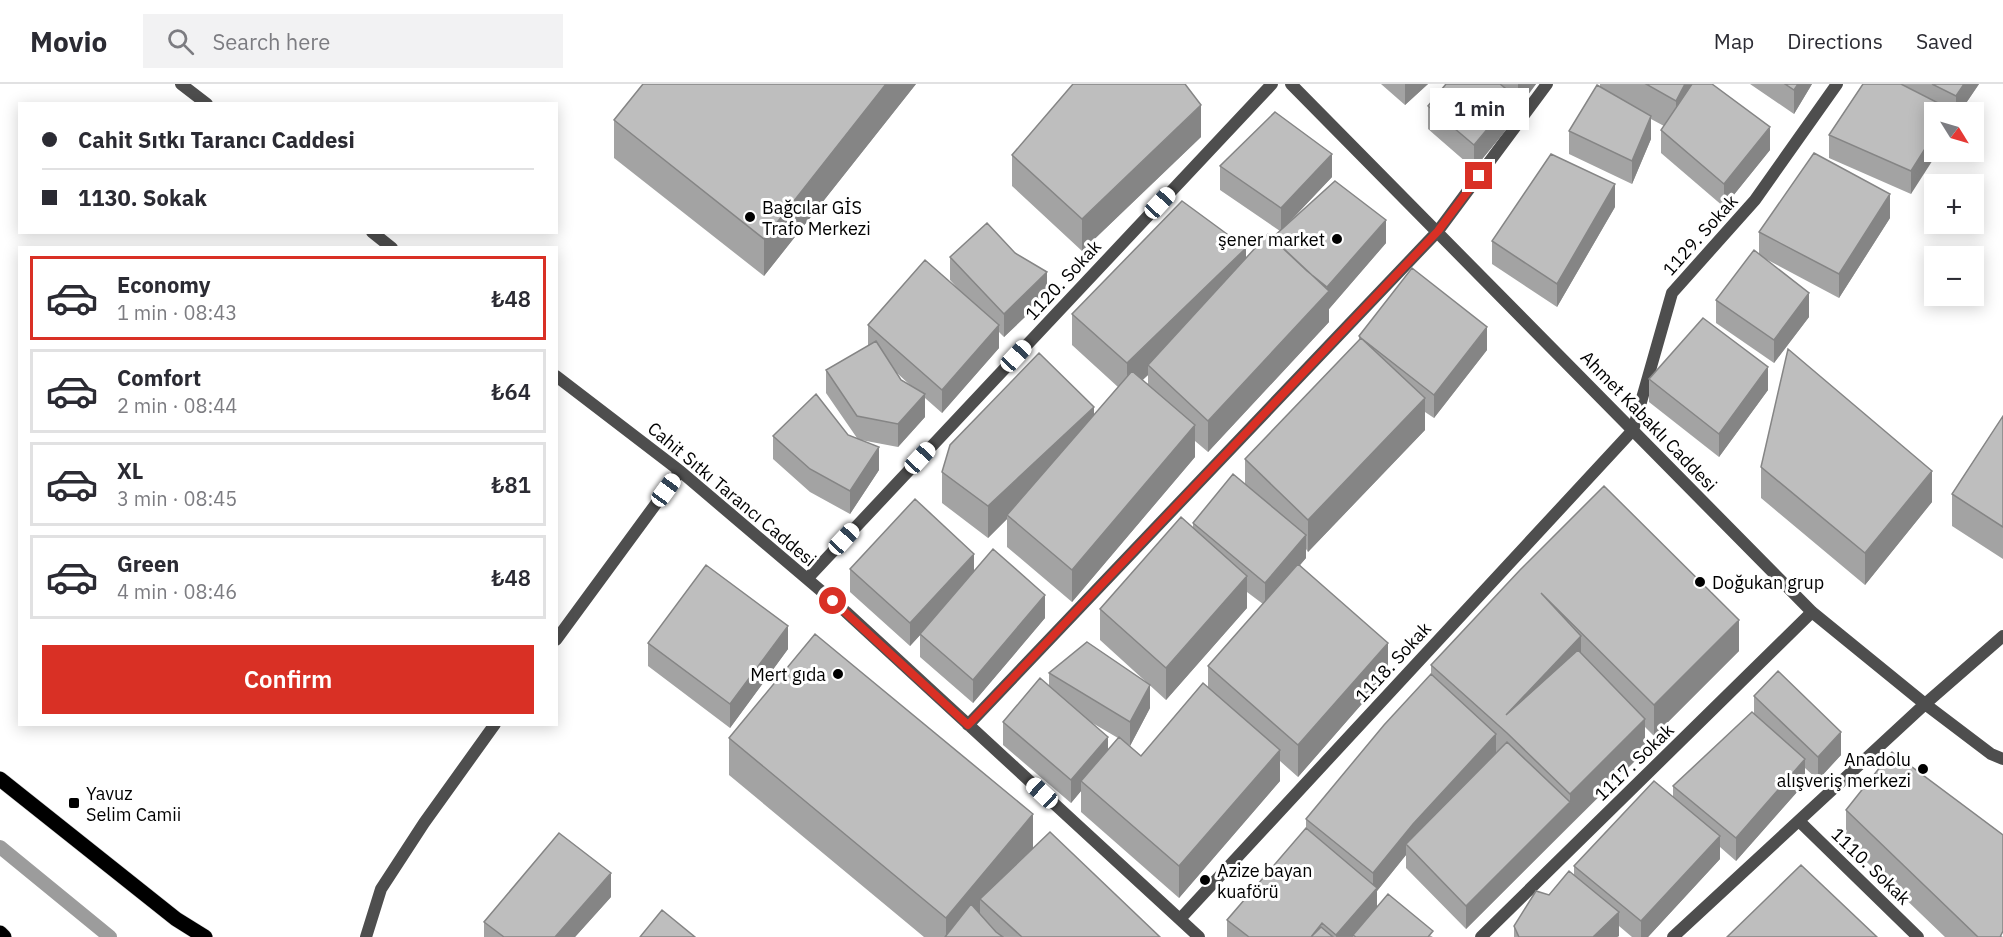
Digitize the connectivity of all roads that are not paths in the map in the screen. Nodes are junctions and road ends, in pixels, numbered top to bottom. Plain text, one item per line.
1 (182, 84) edge
2 (1272, 84) edge
3 (1291, 84) edge
4 (1547, 84) edge
5 (1837, 84) edge
6 (204, 102) edge
7 (1438, 231) junction
8 (374, 234) edge
9 (390, 246) edge
10 (558, 378) edge
11 (1633, 430) junction
12 (680, 471) junction
13 (807, 579) junction
14 (1812, 612) junction
15 (2003, 636) edge
16 (558, 637) edge
17 (1925, 704) junction
18 (968, 725) junction
19 (494, 726) edge
20 (2003, 759) edge
21 (0, 779) edge
22 (1799, 821) junction
23 (1179, 919) junction
24 (0, 933) edge
25 (4, 937) edge
26 (205, 937) edge
27 (366, 937) edge
28 (1199, 937) edge
29 (1481, 937) edge
30 (1673, 937) edge
31 (1918, 937) edge

1 - 6 street
2 - 13 street, 1120. Sokak
3 - 7 street, Ahmet Kabaklı Caddesi
4 - 7 street
5 - 11 street, 1129. Sokak
7 - 11 street, Ahmet Kabaklı Caddesi
7 - 18 street
8 - 9 street
10 - 12 street, Cahit Sıtkı Tarancı Caddesi
11 - 14 street, Ahmet Kabaklı Caddesi
11 - 23 street, 1118. Sokak
12 - 13 street, Cahit Sıtkı Tarancı Caddesi
12 - 16 street
13 - 18 street, Cahit Sıtkı Tarancı Caddesi
14 - 17 street, Ahmet Kabaklı Caddesi
14 - 29 street, 1117. Sokak
15 - 17 street
17 - 20 street, Ahmet Kabaklı Caddesi
17 - 22 street
18 - 23 street, Cahit Sıtkı Tarancı Caddesi
19 - 27 street
21 - 26 main road
22 - 30 street
22 - 31 street, 1110. Sokak
23 - 28 street, Cahit Sıtkı Tarancı Caddesi
24 - 25 main road

